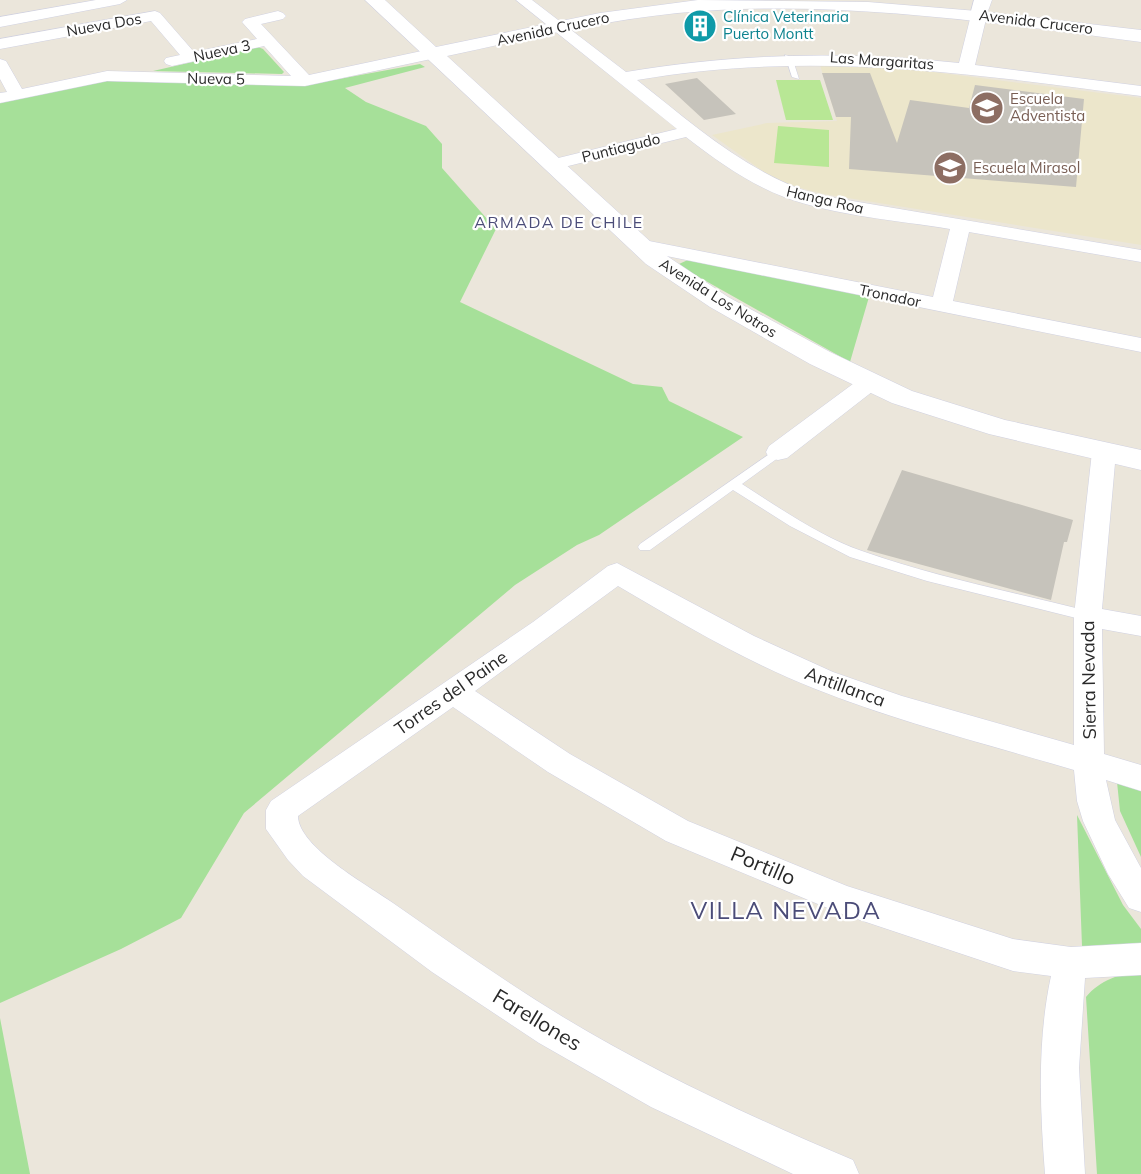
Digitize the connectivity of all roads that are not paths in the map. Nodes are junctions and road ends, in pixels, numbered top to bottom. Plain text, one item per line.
1 (120, 0) edge
2 (374, 0) edge
3 (523, 0) edge
4 (79, 4) edge
5 (981, 8) edge
6 (278, 16) dead end
7 (0, 22) edge
8 (559, 27) junction
9 (1141, 36) edge
10 (268, 41) junction
11 (0, 44) edge
12 (431, 54) junction
13 (190, 57) junction
14 (788, 57) junction
15 (0, 64) edge
16 (966, 69) junction
17 (107, 76) junction
18 (796, 76) dead end
19 (623, 78) junction
20 (305, 81) junction
21 (1141, 91) edge
22 (17, 95) junction
23 (0, 98) edge
24 (690, 131) junction
25 (552, 165) junction
26 (961, 226) junction
27 (639, 245) junction
28 (1141, 256) edge
29 (941, 306) junction
30 (1141, 345) edge
31 (869, 383) junction
32 (778, 452) joint
33 (1104, 452) junction
34 (1141, 459) edge
35 (734, 484) junction
36 (645, 547) dead end
37 (617, 573) joint
38 (1088, 616) junction
39 (1141, 626) edge
40 (453, 691) junction
41 (1089, 761) junction
42 (1141, 778) edge
43 (282, 810) joint
44 (1141, 897) edge
45 (1141, 958) edge
46 (1071, 963) junction
47 (839, 1174) edge
48 (1065, 1174) edge

1 - 4 street
2 - 12 main road, Avenida Los Notros
3 - 8 street, Hanga Roa
4 - 7 street
5 - 8 main road, Avenida Crucero
5 - 9 main road, Avenida Crucero
5 - 16 street
6 - 10 street
8 - 12 main road, Avenida Crucero
8 - 19 street, Hanga Roa
10 - 13 street, Nueva 3
10 - 20 street
11 - 13 street, Nueva Dos
12 - 20 street, Nueva 5
12 - 25 main road, Avenida Los Notros
13 - 17 street, Nueva 3
14 - 16 street, Las Margaritas
14 - 18 lane
14 - 19 street, Las Margaritas
15 - 22 street
16 - 21 street, Las Margaritas
17 - 20 street, Nueva 5
17 - 22 street, Nueva 5
19 - 24 street, Hanga Roa
22 - 23 street, Nueva 5
24 - 25 street, Puntiagudo
24 - 26 street, Hanga Roa
25 - 27 main road, Avenida Los Notros
26 - 28 street, Hanga Roa
26 - 29 street
27 - 29 street, Tronador
27 - 31 main road, Avenida Los Notros
29 - 30 street, Tronador
31 - 32 street
31 - 33 main road, Avenida Los Notros
32 - 35 lane
33 - 34 main road, Avenida Los Notros
33 - 38 street, Sierra Nevada
35 - 36 lane
35 - 38 lane
37 - 40 street, Torres del Paine
37 - 41 street, Antillanca
38 - 39 street
38 - 41 street, Sierra Nevada
40 - 43 street, Torres del Paine
40 - 46 street, Portillo
41 - 42 street, Antillanca
41 - 44 street, Sierra Nevada
43 - 47 street, Farellones
45 - 46 street, Portillo
46 - 48 street

